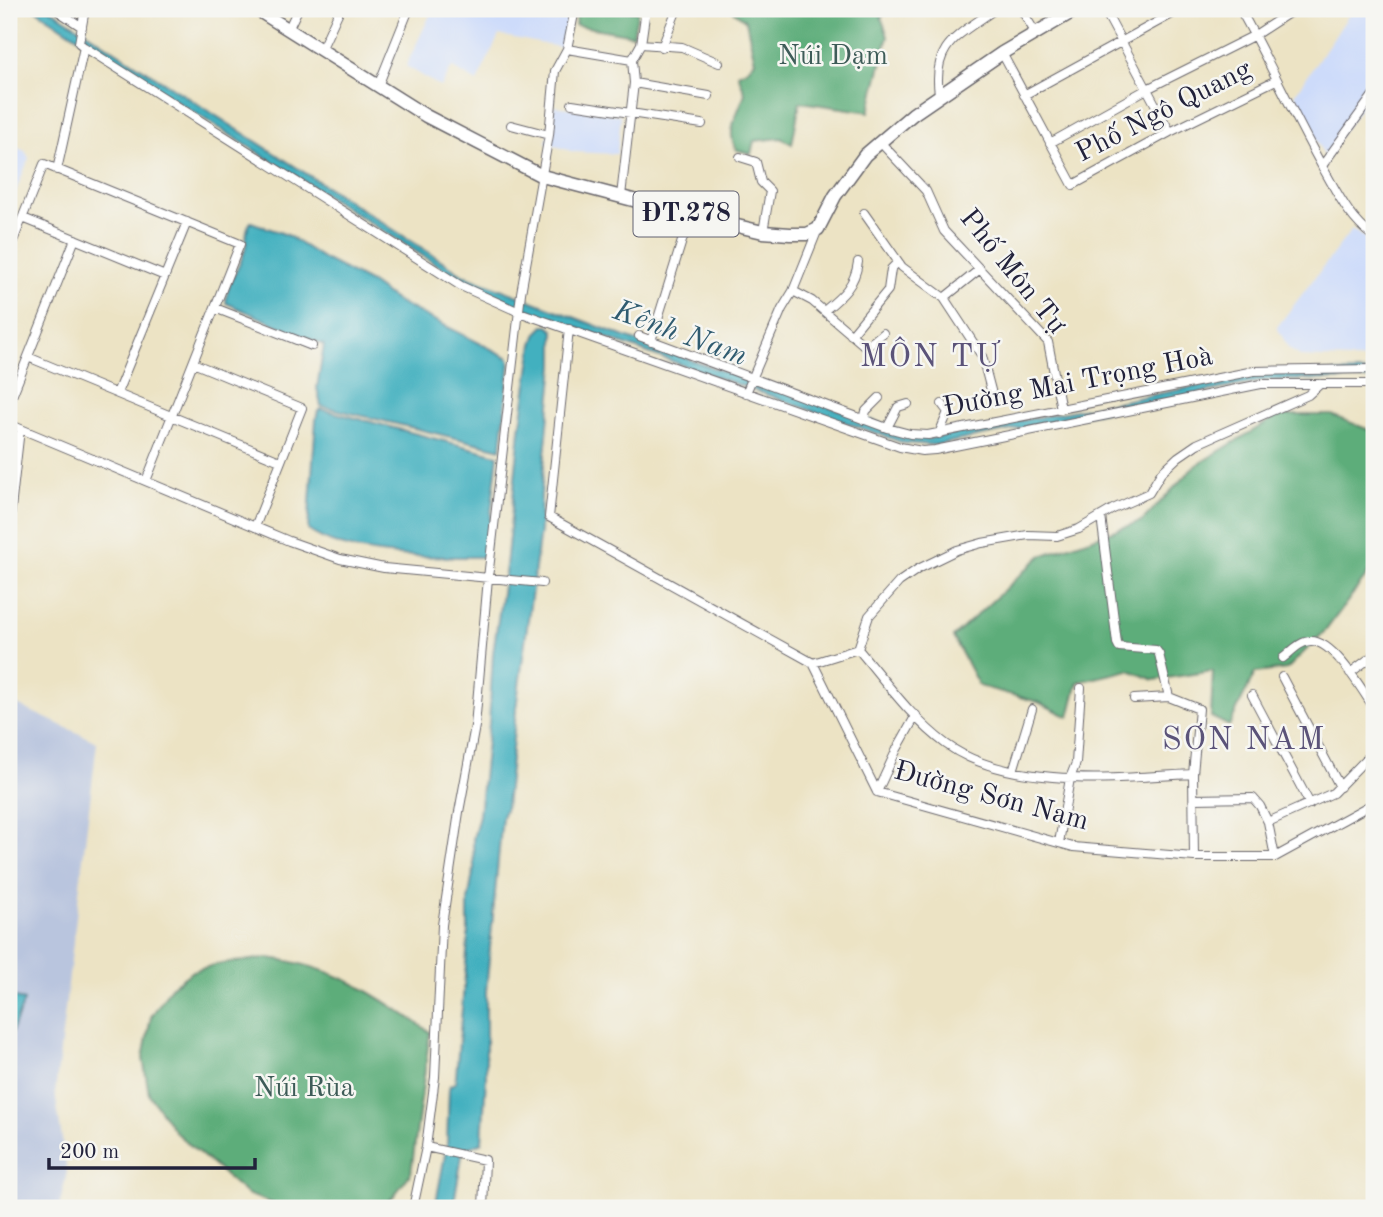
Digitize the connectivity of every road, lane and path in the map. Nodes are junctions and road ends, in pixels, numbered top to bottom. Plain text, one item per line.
1 (55, 9) edge
2 (85, 9) edge
3 (256, 9) edge
4 (298, 9) edge
5 (340, 9) edge
6 (409, 9) edge
7 (575, 9) edge
8 (646, 9) edge
9 (677, 9) edge
10 (995, 9) edge
11 (1021, 9) edge
12 (1077, 9) edge
13 (1104, 9) edge
14 (1181, 9) edge
15 (1240, 9) edge
16 (1295, 9) edge
17 (82, 27) junction
18 (288, 30) junction
19 (1035, 33) junction
20 (1255, 35) junction
21 (1121, 40) junction
22 (641, 44) junction
23 (81, 45) junction
24 (662, 47) junction
25 (567, 49) junction
26 (321, 50) junction
27 (1002, 53) junction
28 (632, 60) junction
29 (719, 63) dead end
30 (1276, 80) junction
31 (634, 83) junction
32 (378, 86) junction
33 (1147, 89) junction
34 (939, 94) junction
35 (1024, 94) junction
36 (1374, 94) edge
37 (709, 96) dead end
38 (572, 104) dead end
39 (630, 113) junction
40 (702, 124) dead end
41 (511, 125) dead end
42 (1170, 132) junction
43 (549, 135) junction
44 (880, 142) junction
45 (1050, 143) junction
46 (740, 157) dead end
47 (1322, 166) junction
48 (57, 170) junction
49 (542, 176) junction
50 (621, 196) junction
51 (864, 213) dead end
52 (690, 215) junction
53 (23, 218) junction
54 (187, 222) junction
55 (818, 229) junction
56 (763, 232) junction
57 (1374, 237) edge
58 (75, 239) junction
59 (9, 251) edge
60 (898, 261) junction
61 (858, 262) dead end
62 (980, 269) junction
63 (165, 276) junction
64 (793, 291) junction
65 (944, 298) junction
66 (215, 308) junction
67 (824, 311) junction
68 (519, 312) junction
69 (569, 329) junction
70 (883, 333) dead end
71 (852, 335) junction
72 (639, 336) dead end
73 (651, 341) junction
74 (312, 346) dead end
75 (28, 357) junction
76 (193, 363) junction
77 (1374, 369) edge
78 (751, 379) junction
79 (1320, 384) junction
80 (1374, 384) edge
81 (117, 393) junction
82 (746, 393) junction
83 (879, 398) dead end
84 (993, 398) dead end
85 (9, 404) edge
86 (908, 404) dead end
87 (942, 404) dead end
88 (1061, 409) junction
89 (172, 416) junction
90 (864, 420) junction
91 (9, 424) edge
92 (887, 428) junction
93 (20, 429) junction
94 (939, 434) junction
95 (280, 461) junction
96 (145, 481) junction
97 (1101, 516) junction
98 (9, 527) edge
99 (255, 527) junction
100 (490, 578) junction
101 (542, 583) dead end
102 (858, 649) junction
103 (1374, 655) edge
104 (1283, 658) dead end
105 (813, 663) junction
106 (1350, 673) junction
107 (1282, 677) dead end
108 (1081, 688) dead end
109 (1252, 695) dead end
110 (1169, 698) junction
111 (1134, 699) dead end
112 (1374, 708) edge
113 (1032, 709) dead end
114 (916, 715) junction
115 (1374, 751) edge
116 (1013, 771) junction
117 (1193, 774) junction
118 (1070, 778) junction
119 (1339, 787) junction
120 (877, 792) junction
121 (1194, 799) junction
122 (1374, 803) edge
123 (1310, 804) junction
124 (1268, 822) junction
125 (1059, 843) junction
126 (1194, 857) junction
127 (1275, 857) junction
128 (426, 1147) junction
129 (413, 1208) edge
130 (483, 1208) edge

1 - 17 street
2 - 17 street
3 - 18 main road, ĐT.278
4 - 18 street
5 - 26 street
6 - 32 street
7 - 25 street
8 - 22 street
9 - 24 street
10 - 34 street
11 - 19 street
12 - 19 main road
13 - 21 street
14 - 21 street
15 - 20 street
16 - 20 street
17 - 23 street
18 - 26 main road, ĐT.278
19 - 27 main road
20 - 30 street
20 - 33 street
21 - 33 street
21 - 35 street
22 - 24 street
22 - 28 street
23 - 48 street
23 - 68 street
24 - 29 street
25 - 28 street
25 - 43 street
26 - 32 main road, ĐT.278
27 - 34 main road
27 - 35 street
28 - 31 street
30 - 42 street, Phố Ngô Quang
30 - 47 street
31 - 37 street
31 - 39 street
32 - 49 main road, ĐT.278
33 - 42 street
33 - 45 street
34 - 44 main road
35 - 45 street
36 - 47 street
38 - 39 street
39 - 40 street
39 - 50 street
41 - 43 street
42 - 45 street, Phố Ngô Quang
43 - 49 street
44 - 55 main road
44 - 62 street, Phố Môn Tự
46 - 56 street
47 - 57 street
48 - 53 street
48 - 54 street
49 - 50 main road, ĐT.278
49 - 68 street
50 - 52 main road, ĐT.278
51 - 60 street
52 - 56 main road, ĐT.278
52 - 73 street
53 - 58 street
53 - 59 street
54 - 63 street
54 - 66 street
55 - 56 main road, ĐT.278
55 - 64 street
58 - 63 street
58 - 75 street
60 - 65 street
60 - 71 street
61 - 67 street
62 - 65 street
62 - 88 street, Phố Môn Tự
63 - 81 street
64 - 67 street
64 - 78 street
65 - 84 street
66 - 74 street
66 - 76 street
67 - 71 street
68 - 69 street
68 - 100 street
69 - 82 street
69 - 105 street
70 - 71 street
72 - 73 street, Đường Mai Trọng Hoà
73 - 78 street, Đường Mai Trọng Hoà
75 - 81 street
75 - 85 street
76 - 89 street
76 - 95 street
77 - 88 street, Đường Mai Trọng Hoà
78 - 82 street
78 - 90 street, Đường Mai Trọng Hoà
79 - 80 street
79 - 82 street
79 - 97 street
81 - 89 street
83 - 90 street
86 - 92 street
87 - 94 street
88 - 94 street, Đường Mai Trọng Hoà
89 - 95 street
89 - 96 street
90 - 92 street, Đường Mai Trọng Hoà
91 - 93 street
92 - 94 street, Đường Mai Trọng Hoà
93 - 96 street
93 - 98 street
95 - 99 street
96 - 99 street
97 - 102 street
97 - 110 street
99 - 100 street
100 - 101 street
100 - 128 street
102 - 105 street
102 - 114 street
103 - 106 street
104 - 106 street
105 - 120 street, Đường Sơn Nam
106 - 112 street
107 - 119 street
108 - 118 street
109 - 123 street
110 - 111 street
110 - 117 street
113 - 116 street
114 - 116 street
114 - 120 street
115 - 119 street
116 - 118 street
117 - 118 street
117 - 121 street
118 - 125 street
119 - 123 street
120 - 125 street, Đường Sơn Nam
121 - 124 street
121 - 126 street
122 - 127 street, Đường Sơn Nam
123 - 124 street
124 - 127 street
125 - 126 street, Đường Sơn Nam
126 - 127 street, Đường Sơn Nam
128 - 129 street
128 - 130 street

